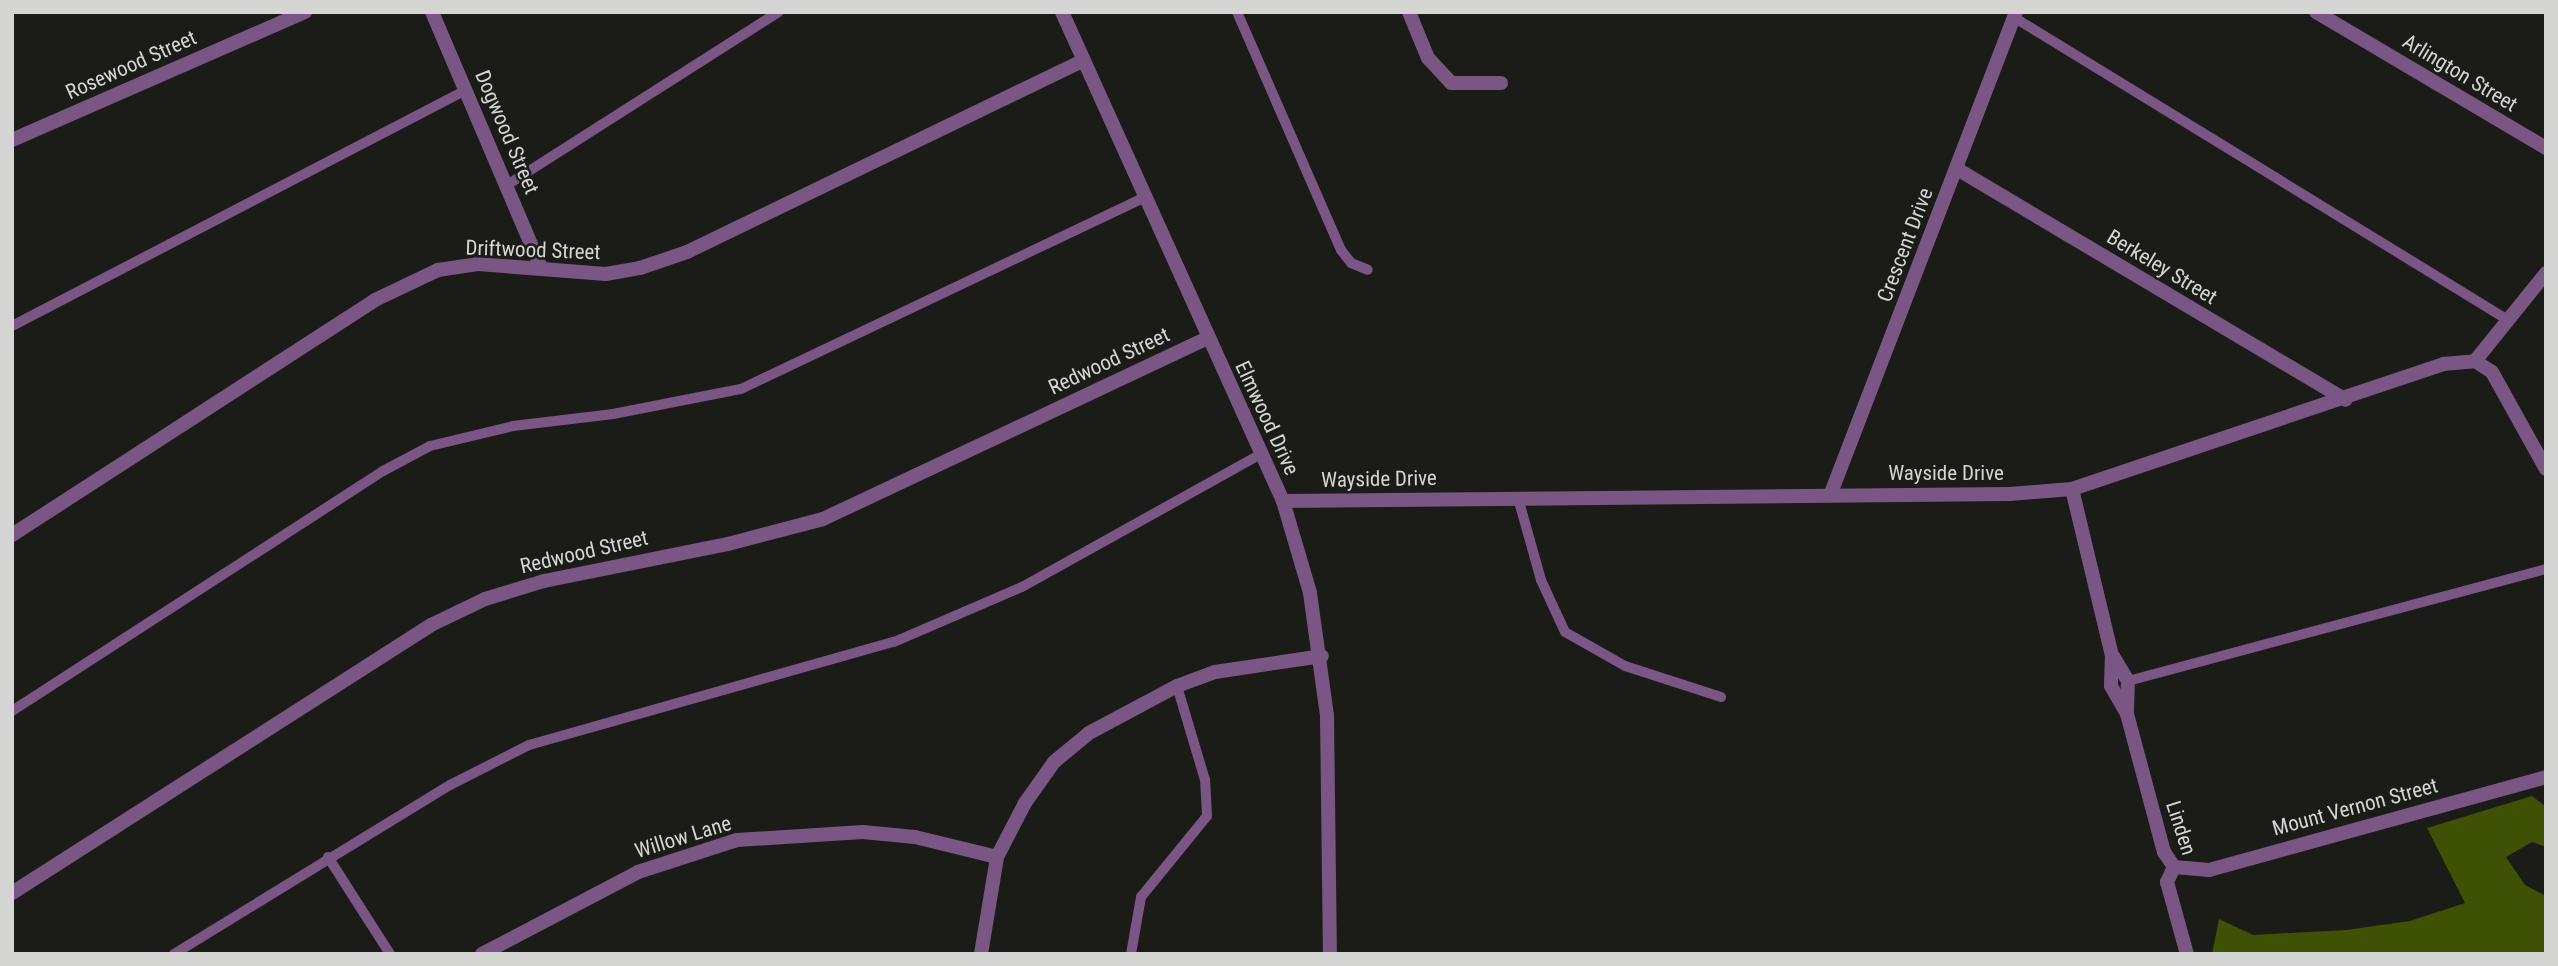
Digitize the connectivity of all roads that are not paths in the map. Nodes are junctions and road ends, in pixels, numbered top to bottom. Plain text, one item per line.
1 (305, 12) edge
2 (432, 12) edge
3 (779, 12) edge
4 (1062, 12) edge
5 (1237, 12) edge
6 (1409, 12) edge
7 (2316, 12) edge
8 (2016, 15) edge
9 (1082, 61) junction
10 (1502, 83) dead end
11 (466, 90) junction
12 (12, 140) edge
13 (2546, 148) edge
14 (1957, 169) junction
15 (507, 185) junction
16 (1143, 198) junction
17 (541, 268) junction
18 (1368, 270) dead end
19 (2546, 273) edge
20 (2508, 320) junction
21 (12, 326) edge
22 (1206, 339) junction
23 (2475, 361) junction
24 (2346, 400) junction
25 (1261, 454) junction
26 (2546, 468) edge
27 (2072, 489) junction
28 (1831, 493) junction
29 (1518, 498) junction
30 (1283, 501) junction
31 (12, 535) edge
32 (2546, 569) edge
33 (2112, 655) junction
34 (1322, 656) junction
35 (2128, 681) junction
36 (1177, 686) junction
37 (1721, 697) dead end
38 (12, 711) edge
39 (2127, 714) junction
40 (2546, 777) edge
41 (328, 857) junction
42 (997, 857) junction
43 (2174, 867) junction
44 (12, 893) edge
45 (174, 954) edge
46 (390, 954) edge
47 (482, 954) edge
48 (981, 954) edge
49 (1131, 954) edge
50 (1330, 954) edge
51 (2187, 954) edge

1 - 12 street, Rosewood Street
2 - 11 street, Dogwood Street
3 - 15 lane
4 - 9 street, Elmwood Drive
5 - 18 lane
6 - 10 street
7 - 13 street, Arlington Street
8 - 14 street, Crescent Drive
8 - 20 lane
9 - 16 street, Elmwood Drive
9 - 17 street, Driftwood Street
11 - 15 street, Dogwood Street
11 - 21 lane
14 - 24 street, Berkeley Street
14 - 28 street, Crescent Drive
15 - 17 street, Dogwood Street
16 - 22 street, Elmwood Drive
16 - 38 lane
17 - 31 street, Driftwood Street
19 - 20 street
20 - 23 street
22 - 25 street, Elmwood Drive
22 - 44 street, Redwood Street
23 - 24 street, Wayside Drive
23 - 26 street
24 - 27 street, Wayside Drive
25 - 30 street, Elmwood Drive
25 - 41 lane
27 - 28 street, Wayside Drive
27 - 33 street, Linden
28 - 29 street, Wayside Drive
29 - 30 street, Wayside Drive
29 - 37 lane
30 - 34 street, Elmwood Drive
32 - 35 lane
33 - 35 street, Linden
33 - 39 street, Linden
34 - 36 street
34 - 50 street, Elmwood Drive
35 - 39 street, Linden
36 - 42 street
36 - 49 lane
39 - 43 street, Linden
40 - 43 street, Mount Vernon Street
41 - 45 lane
41 - 46 lane
42 - 47 street, Willow Lane
42 - 48 street
43 - 51 street, Linden

